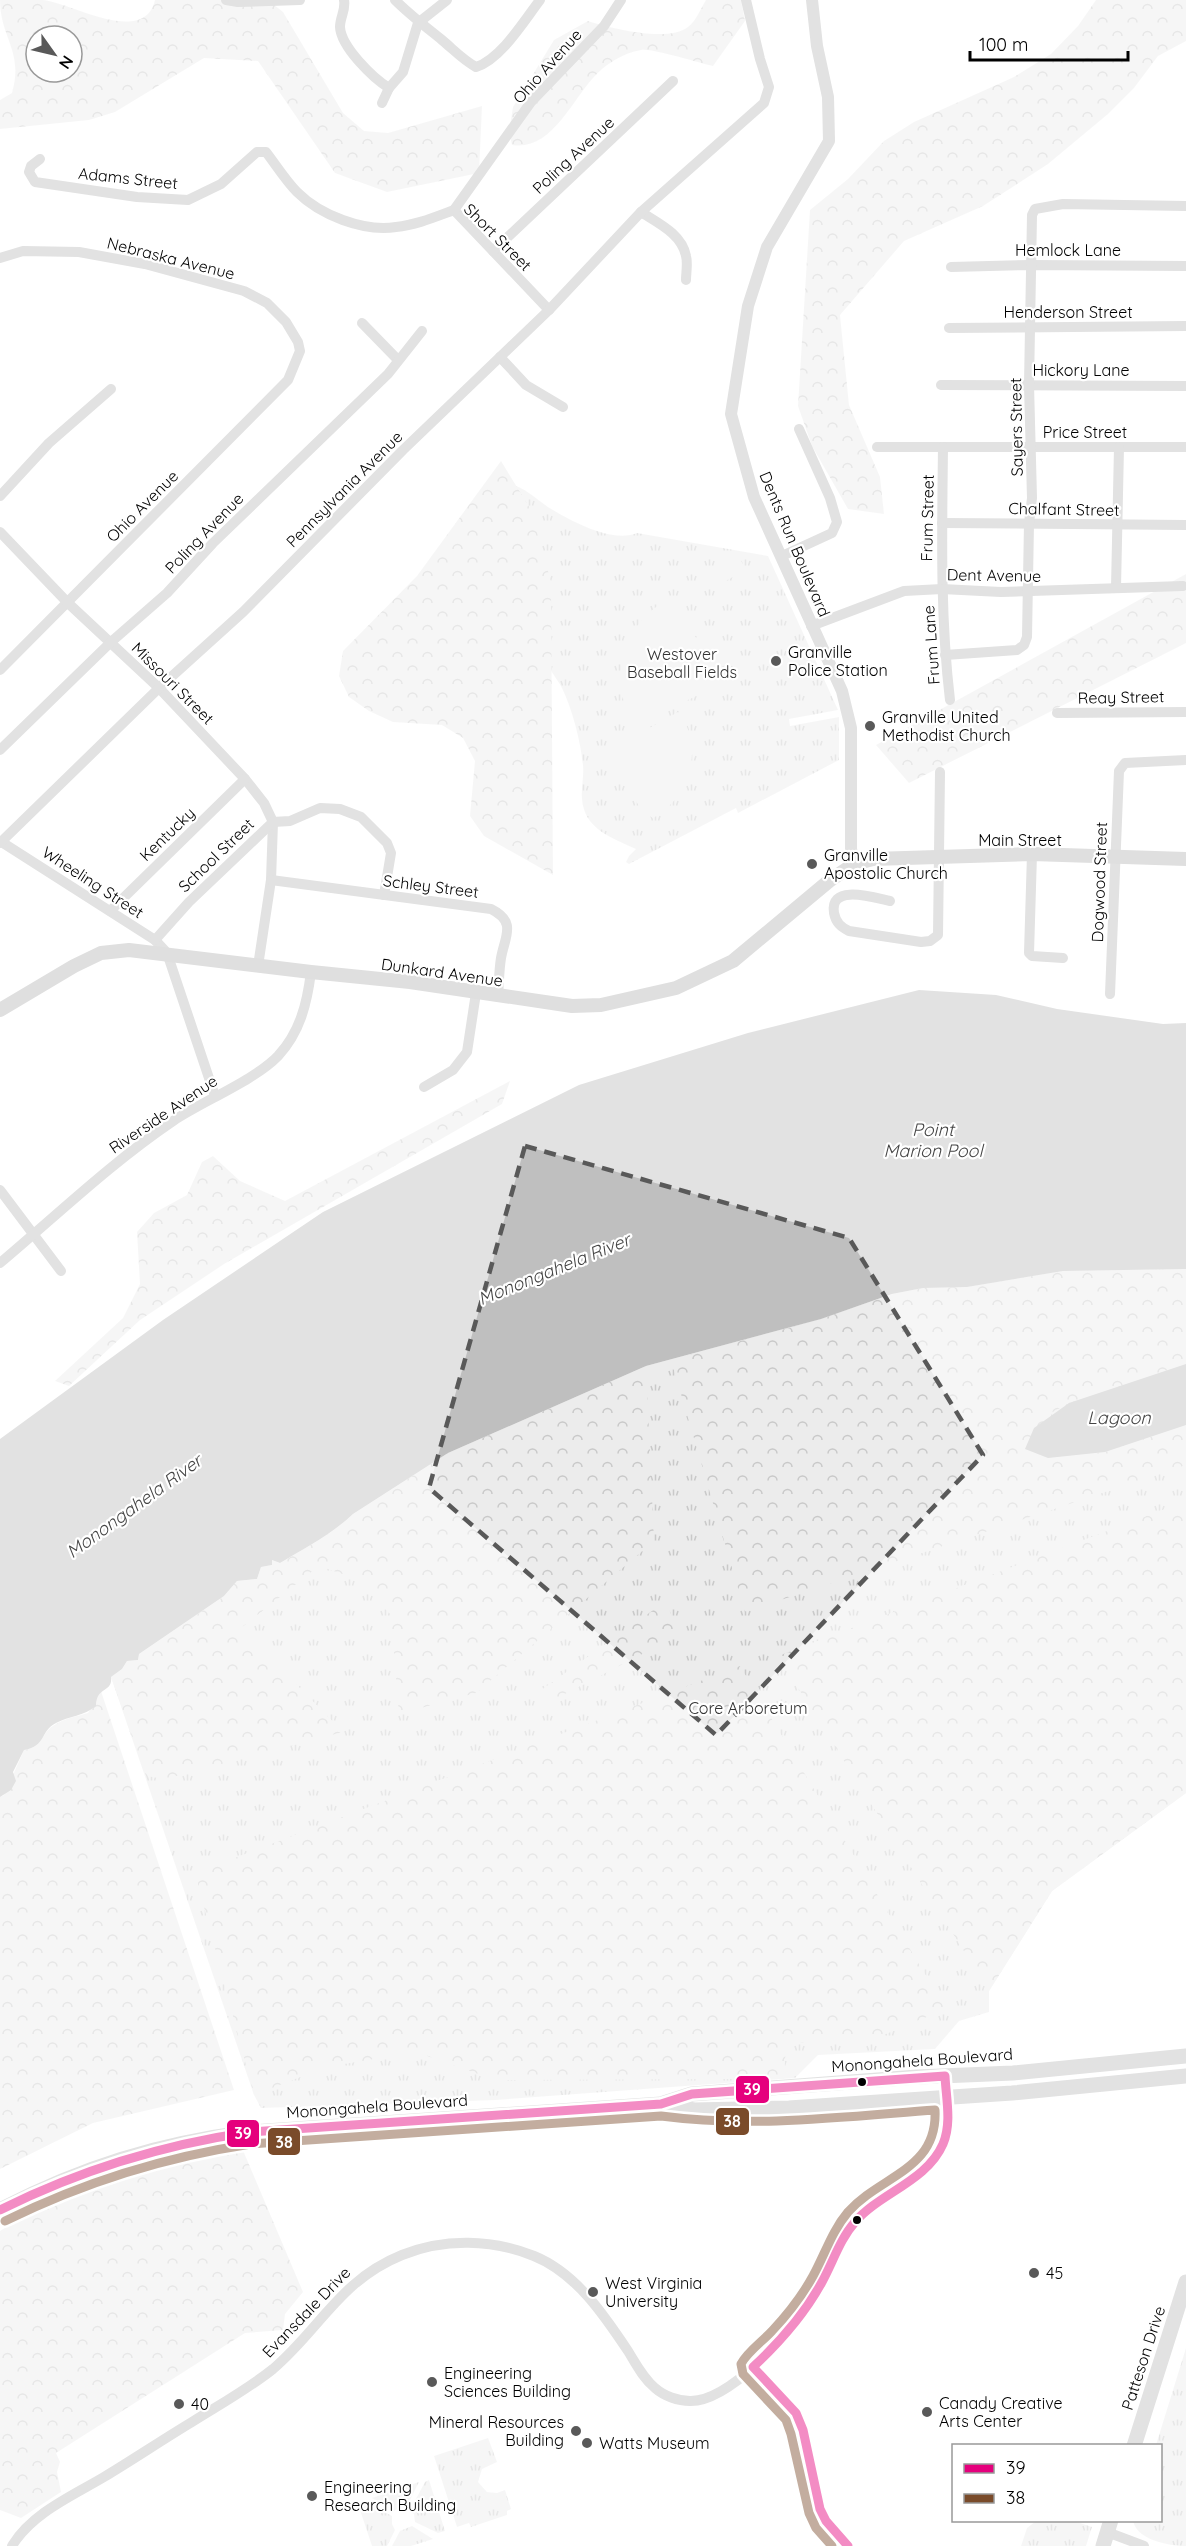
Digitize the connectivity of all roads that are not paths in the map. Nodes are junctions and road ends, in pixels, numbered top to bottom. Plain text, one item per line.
1 (226, 0) edge
2 (300, 0) edge
3 (344, 0) edge
4 (395, 0) edge
5 (447, 0) edge
6 (540, 0) edge
7 (746, 0) edge
8 (812, 0) edge
9 (616, 2) edge
10 (418, 23) junction
11 (673, 81) dead end
12 (389, 88) junction
13 (382, 103) dead end
14 (266, 152) joint
15 (40, 159) dead end
16 (1186, 206) edge
17 (454, 210) junction
18 (641, 212) junction
19 (493, 251) junction
20 (0, 258) edge
21 (1030, 265) junction
22 (1186, 266) edge
23 (951, 267) dead end
24 (686, 280) dead end
25 (549, 310) junction
26 (362, 323) dead end
27 (1186, 326) edge
28 (1030, 327) junction
29 (949, 328) dead end
30 (422, 331) dead end
31 (500, 357) junction
32 (298, 358) joint
33 (398, 360) junction
34 (941, 385) dead end
35 (1029, 385) junction
36 (1186, 386) edge
37 (111, 389) dead end
38 (563, 407) dead end
39 (799, 429) dead end
40 (877, 447) dead end
41 (943, 447) junction
42 (1031, 447) junction
43 (1119, 447) junction
44 (1186, 447) edge
45 (0, 496) edge
46 (942, 523) junction
47 (1029, 524) junction
48 (1118, 525) junction
49 (1186, 525) edge
50 (0, 532) edge
51 (782, 556) junction
52 (1183, 586) dead end
53 (1116, 588) junction
54 (942, 589) junction
55 (1028, 591) junction
56 (68, 603) junction
57 (811, 626) junction
58 (111, 642) junction
59 (945, 655) junction
60 (0, 670) edge
61 (159, 688) junction
62 (950, 700) dead end
63 (1186, 712) edge
64 (1057, 713) dead end
65 (0, 750) edge
66 (1186, 760) edge
67 (940, 772) dead end
68 (244, 779) junction
69 (273, 822) junction
70 (0, 842) edge
71 (1032, 854) junction
72 (940, 858) junction
73 (1115, 858) junction
74 (1186, 859) edge
75 (854, 864) junction
76 (271, 880) junction
77 (823, 887) junction
78 (384, 895) junction
79 (836, 901) junction
80 (890, 901) dead end
81 (110, 911) junction
82 (155, 940) junction
83 (167, 953) junction
84 (1063, 958) dead end
85 (258, 966) junction
86 (310, 972) junction
87 (476, 993) junction
88 (1110, 994) dead end
89 (498, 996) junction
90 (0, 1010) edge
91 (424, 1087) dead end
92 (215, 1096) junction
93 (0, 1190) edge
94 (34, 1235) junction
95 (0, 1263) edge
96 (61, 1271) dead end
97 (1186, 2056) edge
98 (945, 2076) junction
99 (1184, 2077) edge
100 (946, 2097) junction
101 (661, 2104) junction
102 (0, 2210) edge
103 (1186, 2282) edge
104 (753, 2367) junction
105 (1134, 2444) edge
106 (1107, 2533) edge
107 (12, 2546) edge
108 (848, 2546) edge
109 (1144, 2546) edge

1 - 2 street
3 - 12 street
4 - 10 street
5 - 10 street
6 - 10 street
7 - 18 street, Pennsylvania Avenue
8 - 51 street, Dents Run Boulevard
9 - 17 street, Ohio Avenue
10 - 12 street
11 - 19 street, Poling Avenue
12 - 13 street
14 - 15 street, Adams Street
14 - 17 street, Short Street
16 - 21 street, Sayers Street
17 - 19 street, Short Street
18 - 24 street
18 - 25 street, Pennsylvania Avenue
19 - 25 street, Short Street
20 - 32 street, Nebraska Avenue
21 - 22 street, Hemlock Lane
21 - 23 street, Hemlock Lane
21 - 28 street, Sayers Street
25 - 31 street, Pennsylvania Avenue
26 - 33 street
27 - 28 street, Henderson Street
28 - 29 street, Henderson Street
28 - 35 street, Sayers Street
30 - 33 street, Poling Avenue
31 - 38 street
31 - 61 street, Pennsylvania Avenue
32 - 56 street, Ohio Avenue
33 - 58 street, Poling Avenue
34 - 35 street, Hickory Lane
35 - 36 street, Hickory Lane
35 - 42 street, Sayers Street
37 - 45 street
39 - 51 street
40 - 41 street, Price Street
41 - 42 street, Price Street
41 - 46 street, Frum Street
42 - 43 street, Price Street
42 - 47 street, Sayers Street
43 - 44 street, Price Street
43 - 48 street
46 - 47 street, Chalfant Street
46 - 54 street, Frum Street
47 - 48 street, Chalfant Street
47 - 55 street, Sayers Street
48 - 49 street, Chalfant Street
48 - 53 street
50 - 56 street, Missouri Street
51 - 57 street, Dents Run Boulevard
52 - 53 street, Dent Avenue
53 - 55 street, Dent Avenue
54 - 55 street, Dent Avenue
54 - 57 street, Dent Avenue
54 - 59 street, Frum Lane
55 - 59 street, Sayers Street
56 - 58 street, Missouri Street
56 - 60 street, Ohio Avenue
57 - 75 street, Dents Run Boulevard
58 - 61 street, Missouri Street
58 - 65 street, Poling Avenue
59 - 62 street, Frum Lane
61 - 68 street, Missouri Street
61 - 70 street, Pennsylvania Avenue
63 - 64 street, Reay Street
66 - 73 street, Dogwood Street
67 - 72 street
68 - 69 street, Missouri Street
68 - 81 street, Kentucky
69 - 76 street
69 - 78 street, School Street
69 - 82 street, School Street
70 - 81 street, Wheeling Street
71 - 72 main road, Main Street
71 - 73 main road, Main Street
71 - 84 street
72 - 75 main road, Main Street
72 - 79 street
73 - 74 main road, Main Street
73 - 88 street, Dogwood Street
75 - 77 main road, Dunkard Avenue
76 - 78 street, Schley Street
76 - 85 street
77 - 79 street
77 - 89 main road, Dunkard Avenue
78 - 89 street, Schley Street
79 - 80 street
81 - 82 street, Wheeling Street
82 - 83 street, Wheeling Street
83 - 85 main road, Dunkard Avenue
83 - 90 main road, Dunkard Avenue
83 - 92 street
85 - 86 main road, Dunkard Avenue
86 - 87 main road, Dunkard Avenue
86 - 92 street, Riverside Avenue
87 - 89 main road, Dunkard Avenue
87 - 91 street
92 - 94 street, Riverside Avenue
93 - 94 street
94 - 95 street, Riverside Avenue
94 - 96 street
97 - 98 main road, Monongahela Boulevard
98 - 100 street, Evansdale Drive
98 - 101 main road, Monongahela Boulevard
99 - 100 main road, Monongahela Boulevard
100 - 101 main road, Monongahela Boulevard
100 - 104 street, Evansdale Drive
101 - 102 main road, Monongahela Boulevard
103 - 105 main road, Patteson Drive
104 - 107 street, Evansdale Drive
104 - 108 street
106 - 109 street

